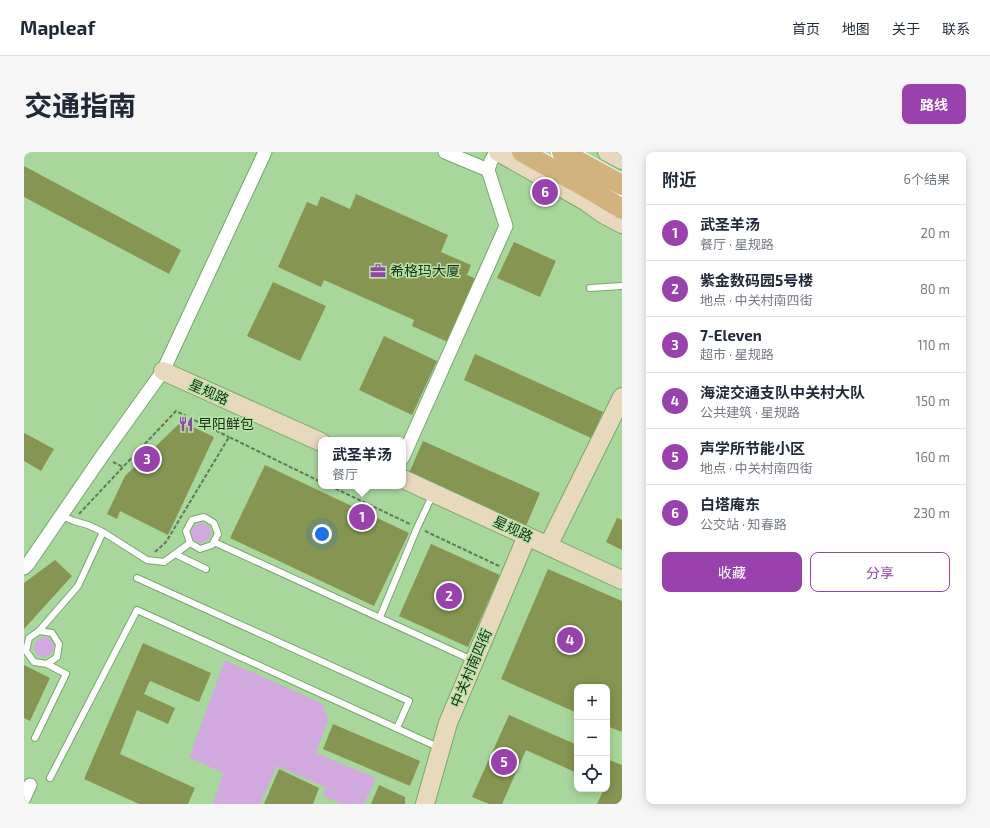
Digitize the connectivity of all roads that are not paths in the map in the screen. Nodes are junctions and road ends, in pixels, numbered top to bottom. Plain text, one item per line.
1 (266, 152) edge
2 (445, 152) edge
3 (497, 152) edge
4 (522, 152) edge
5 (562, 152) edge
6 (607, 152) edge
7 (622, 160) edge
8 (488, 170) junction
9 (622, 185) edge
10 (585, 201) junction
11 (615, 206) edge
12 (622, 224) edge
13 (622, 286) edge
14 (590, 288) dead end
15 (163, 371) junction
16 (622, 397) edge
17 (318, 441) edge
18 (406, 449) edge
19 (406, 480) edge
20 (433, 493) junction
21 (68, 518) junction
22 (103, 532) junction
23 (526, 536) junction
24 (214, 542) junction
25 (190, 543) junction
26 (548, 546) junction
27 (175, 554) junction
28 (25, 566) edge
29 (206, 569) dead end
30 (137, 578) dead end
31 (622, 580) edge
32 (380, 617) junction
33 (39, 631) junction
34 (474, 661) junction
35 (47, 664) junction
36 (397, 728) junction
37 (35, 738) dead end
38 (441, 748) junction
39 (50, 778) dead end
40 (30, 785) dead end
41 (24, 798) edge
42 (425, 804) edge

1 - 15 street
2 - 8 street
3 - 8 street
3 - 10 street
4 - 11 main road
5 - 9 main road
6 - 7 street
8 - 18 street
10 - 11 street
10 - 12 street
13 - 14 lane
15 - 17 street, 星规路
15 - 21 street
16 - 26 street
19 - 20 street, 星规路
20 - 23 street, 星规路
20 - 32 lane
21 - 22 lane
21 - 28 street
22 - 27 lane
22 - 33 lane
23 - 26 street, 星规路
23 - 34 street, 中关村南四街
24 - 25 lane
24 - 25 lane
24 - 32 lane
25 - 27 lane
26 - 31 street, 星规路
27 - 29 lane
30 - 36 lane
32 - 34 lane
33 - 35 lane
33 - 35 lane
34 - 38 street, 中关村南四街
35 - 37 lane
36 - 38 lane
36 - 39 lane
38 - 42 street, 中关村南四街
40 - 41 street

